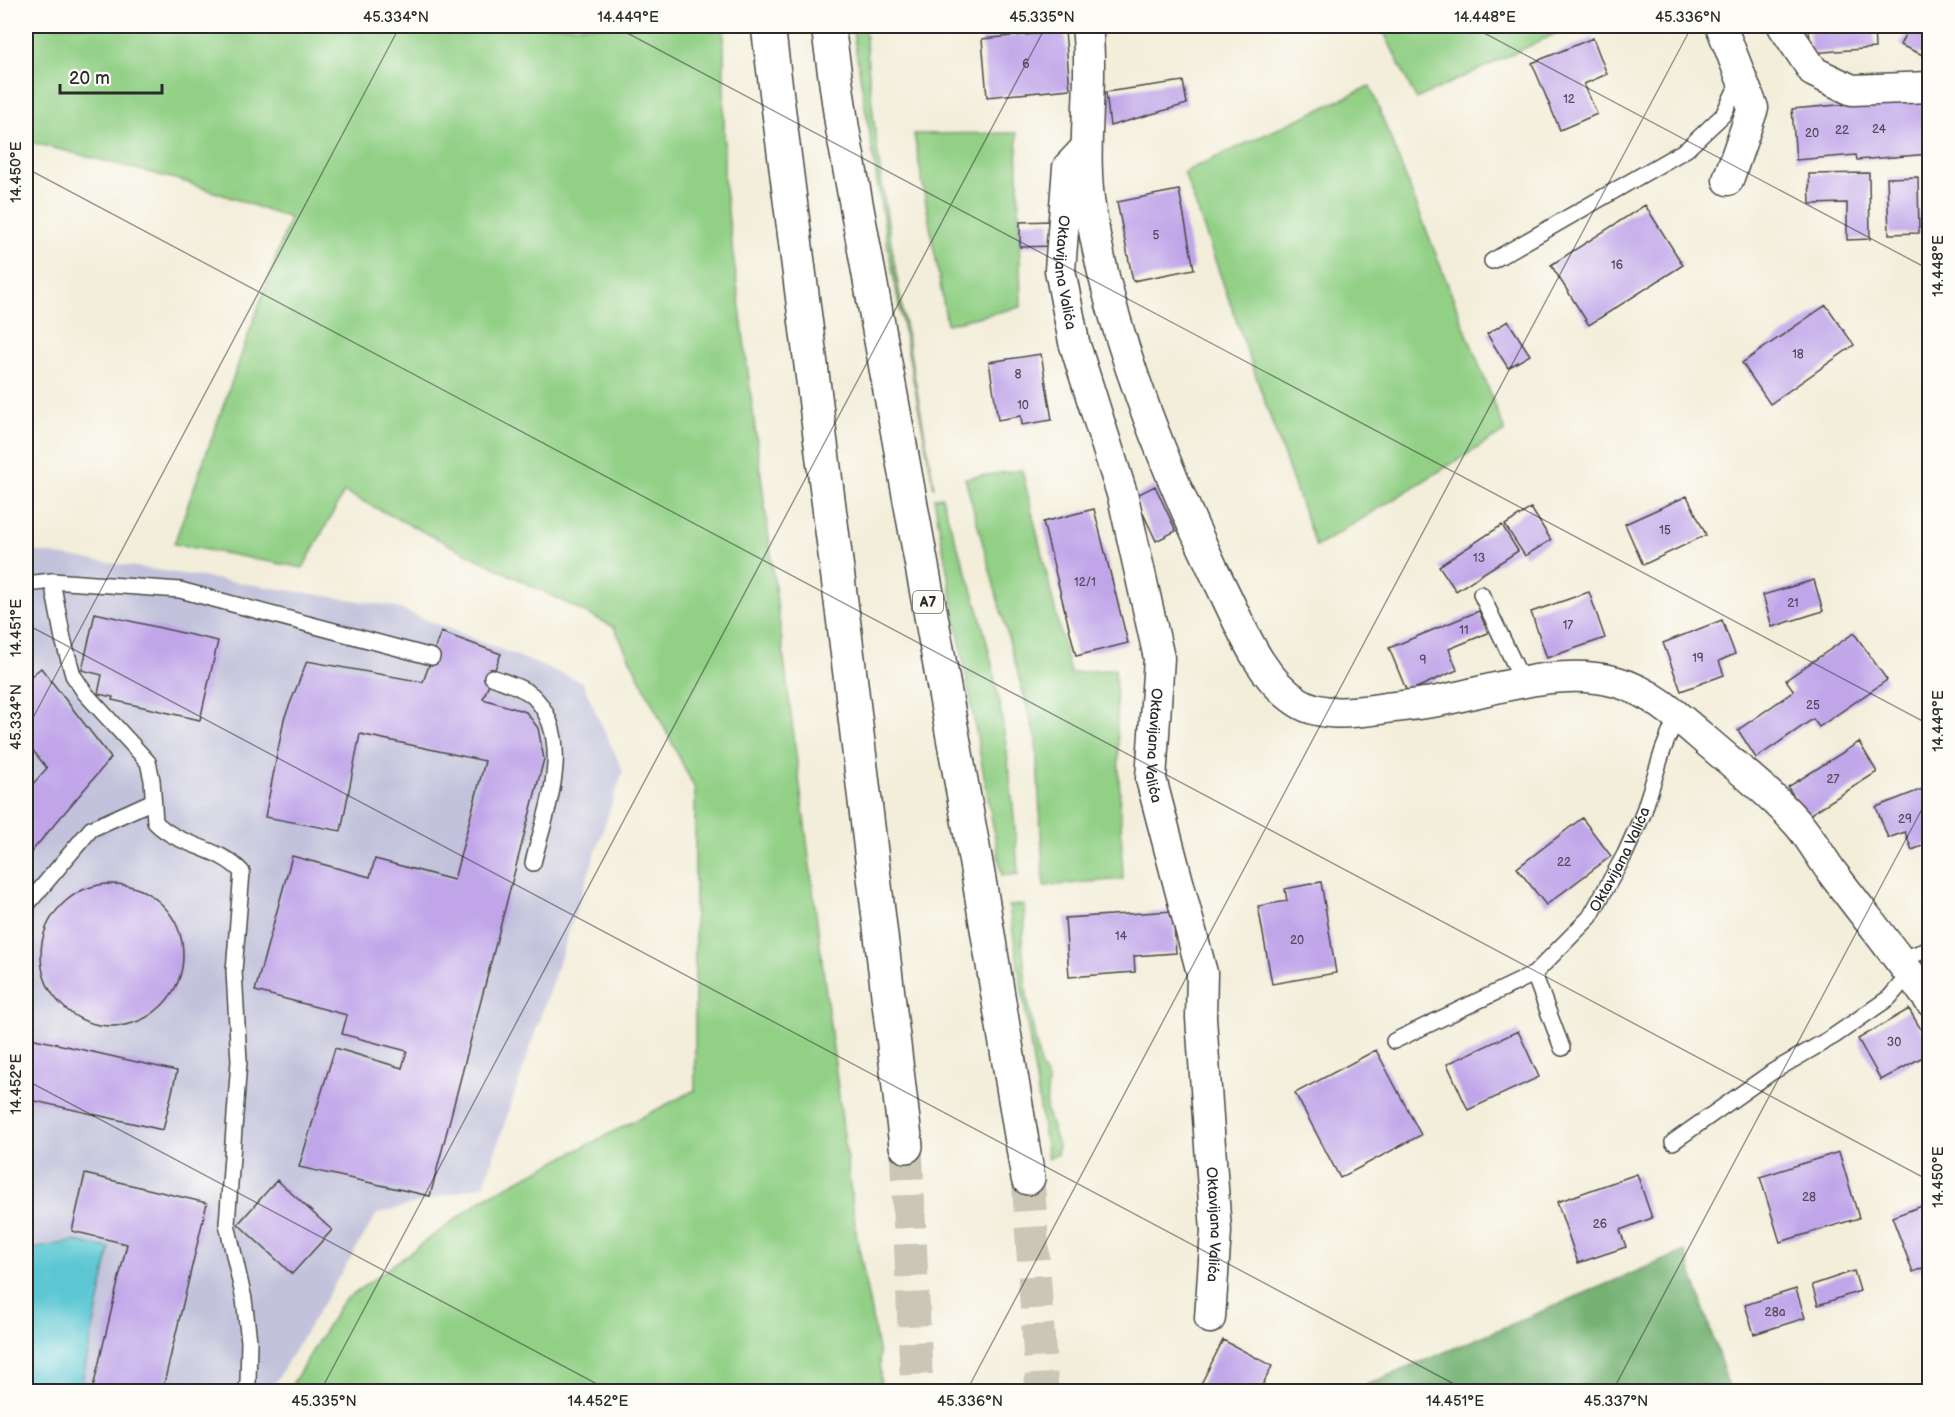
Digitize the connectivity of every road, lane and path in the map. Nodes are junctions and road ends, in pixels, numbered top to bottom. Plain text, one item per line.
1 (768, 26) edge
2 (828, 26) edge
3 (1087, 26) edge
4 (1721, 26) edge
5 (1783, 26) edge
6 (1741, 78) junction
7 (1929, 87) edge
8 (1084, 148) junction
9 (1728, 180) dead end
10 (1492, 261) dead end
11 (52, 581) junction
12 (26, 584) edge
13 (1481, 594) dead end
14 (432, 657) dead end
15 (492, 677) dead end
16 (1523, 682) junction
17 (1677, 715) junction
18 (153, 801) junction
19 (533, 863) dead end
20 (26, 906) edge
21 (1929, 949) edge
22 (1904, 966) junction
23 (1534, 974) junction
24 (1929, 1001) edge
25 (1394, 1041) dead end
26 (1562, 1048) dead end
27 (1673, 1142) dead end
28 (906, 1146) tunnel mouth
29 (1028, 1178) tunnel mouth
30 (1210, 1318) dead end
31 (245, 1392) edge

1 - 28 highway
2 - 29 highway, A7
3 - 8 street, Oktavijana Valića
4 - 6 street
5 - 7 street
6 - 9 street
6 - 10 lane
8 - 16 street, Oktavijana Valića
8 - 30 street, Oktavijana Valića
11 - 12 lane
11 - 14 lane
11 - 18 lane
13 - 16 lane
15 - 19 lane
16 - 17 street, Oktavijana Valića
17 - 22 street, Oktavijana Valića
17 - 23 lane, Oktavijana Valića
18 - 20 lane
18 - 31 lane
21 - 22 lane
22 - 24 street, Oktavijana Valića
22 - 27 lane
23 - 25 lane, Oktavijana Valića
23 - 26 lane

